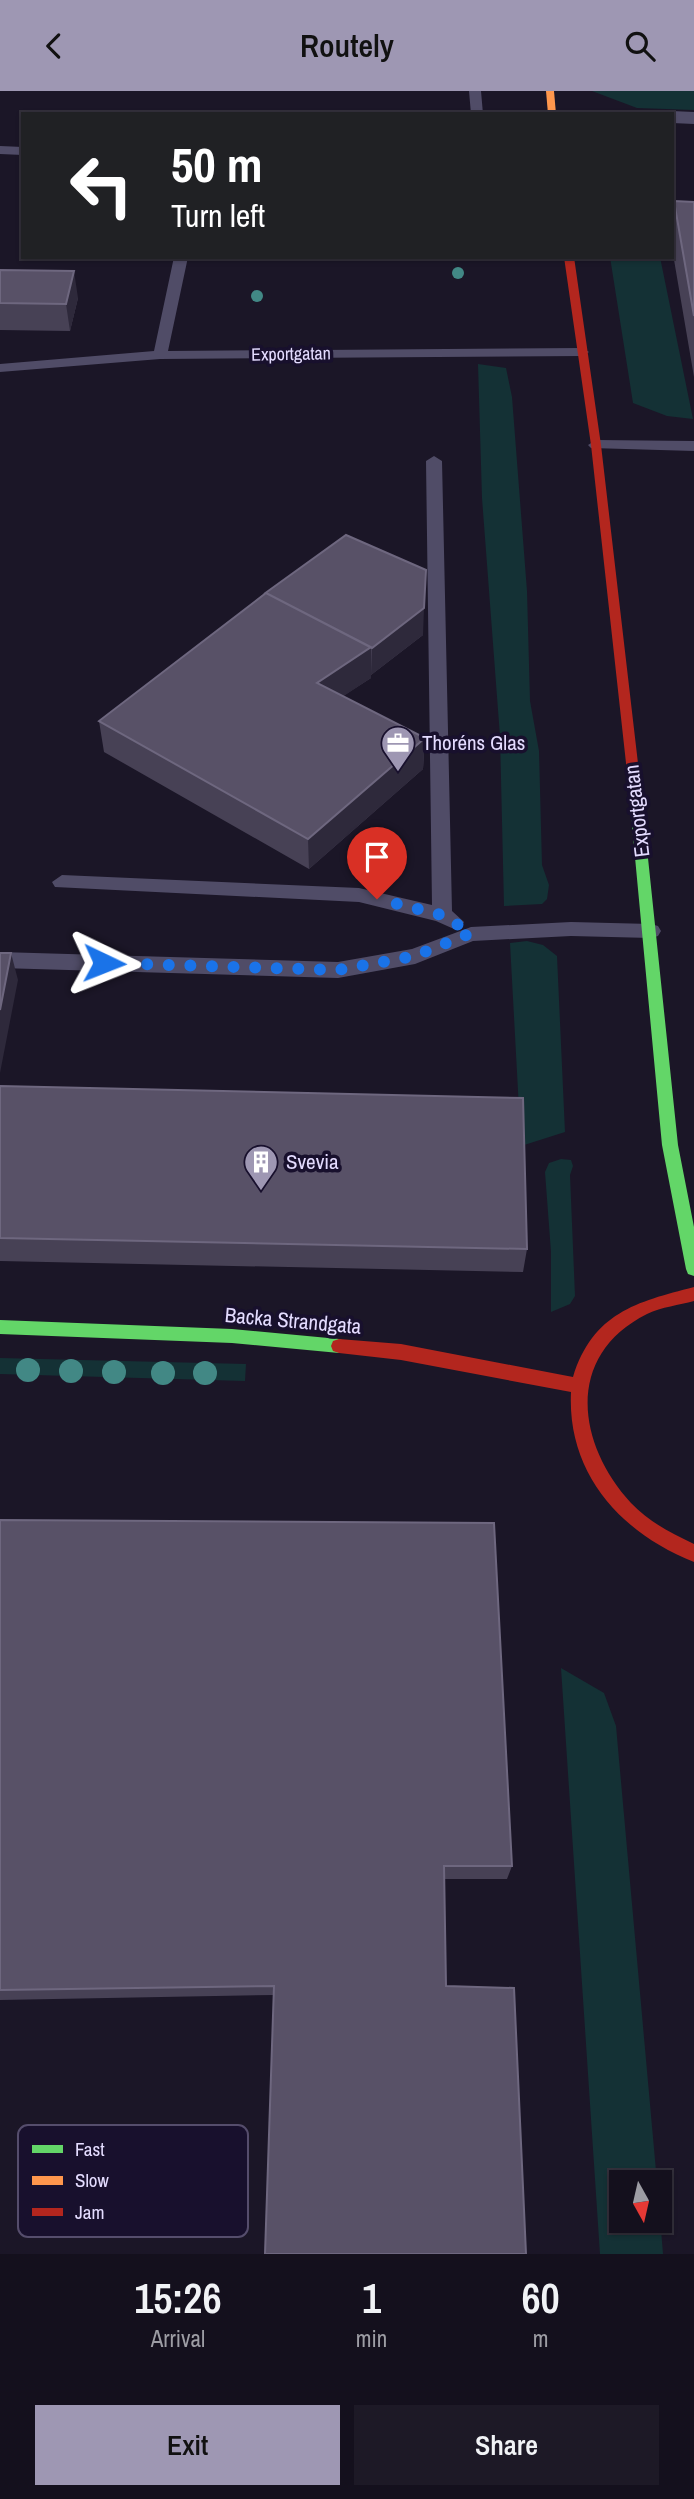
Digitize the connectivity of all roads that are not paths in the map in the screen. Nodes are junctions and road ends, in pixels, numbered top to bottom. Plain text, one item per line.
1 (475, 91) edge
2 (550, 91) edge
3 (477, 112) edge
4 (552, 112) edge
5 (674, 117) edge
6 (694, 118) edge
7 (0, 150) edge
8 (21, 151) edge
9 (181, 259) edge
10 (569, 259) edge
11 (582, 352) junction
12 (160, 355) junction
13 (0, 368) edge
14 (596, 445) junction
15 (694, 446) edge
16 (434, 460) dead end
17 (62, 882) dead end
18 (442, 915) junction
19 (651, 931) junction
20 (471, 933) junction
21 (0, 960) edge
22 (694, 1269) edge
23 (694, 1294) edge
24 (0, 1327) edge
25 (580, 1386) junction
26 (694, 1553) edge

1 - 3 lane
2 - 4 street
5 - 6 street
7 - 8 lane
9 - 12 lane
10 - 11 street, Exportgatan
11 - 12 lane, Exportgatan
11 - 14 street, Exportgatan
12 - 13 lane, Exportgatan
14 - 15 lane
14 - 19 street, Exportgatan
16 - 18 lane
17 - 18 lane
18 - 20 lane
19 - 20 lane
19 - 22 street, Exportgatan
20 - 21 lane
23 - 25 street
24 - 25 street, Backa Strandgata
25 - 26 street

